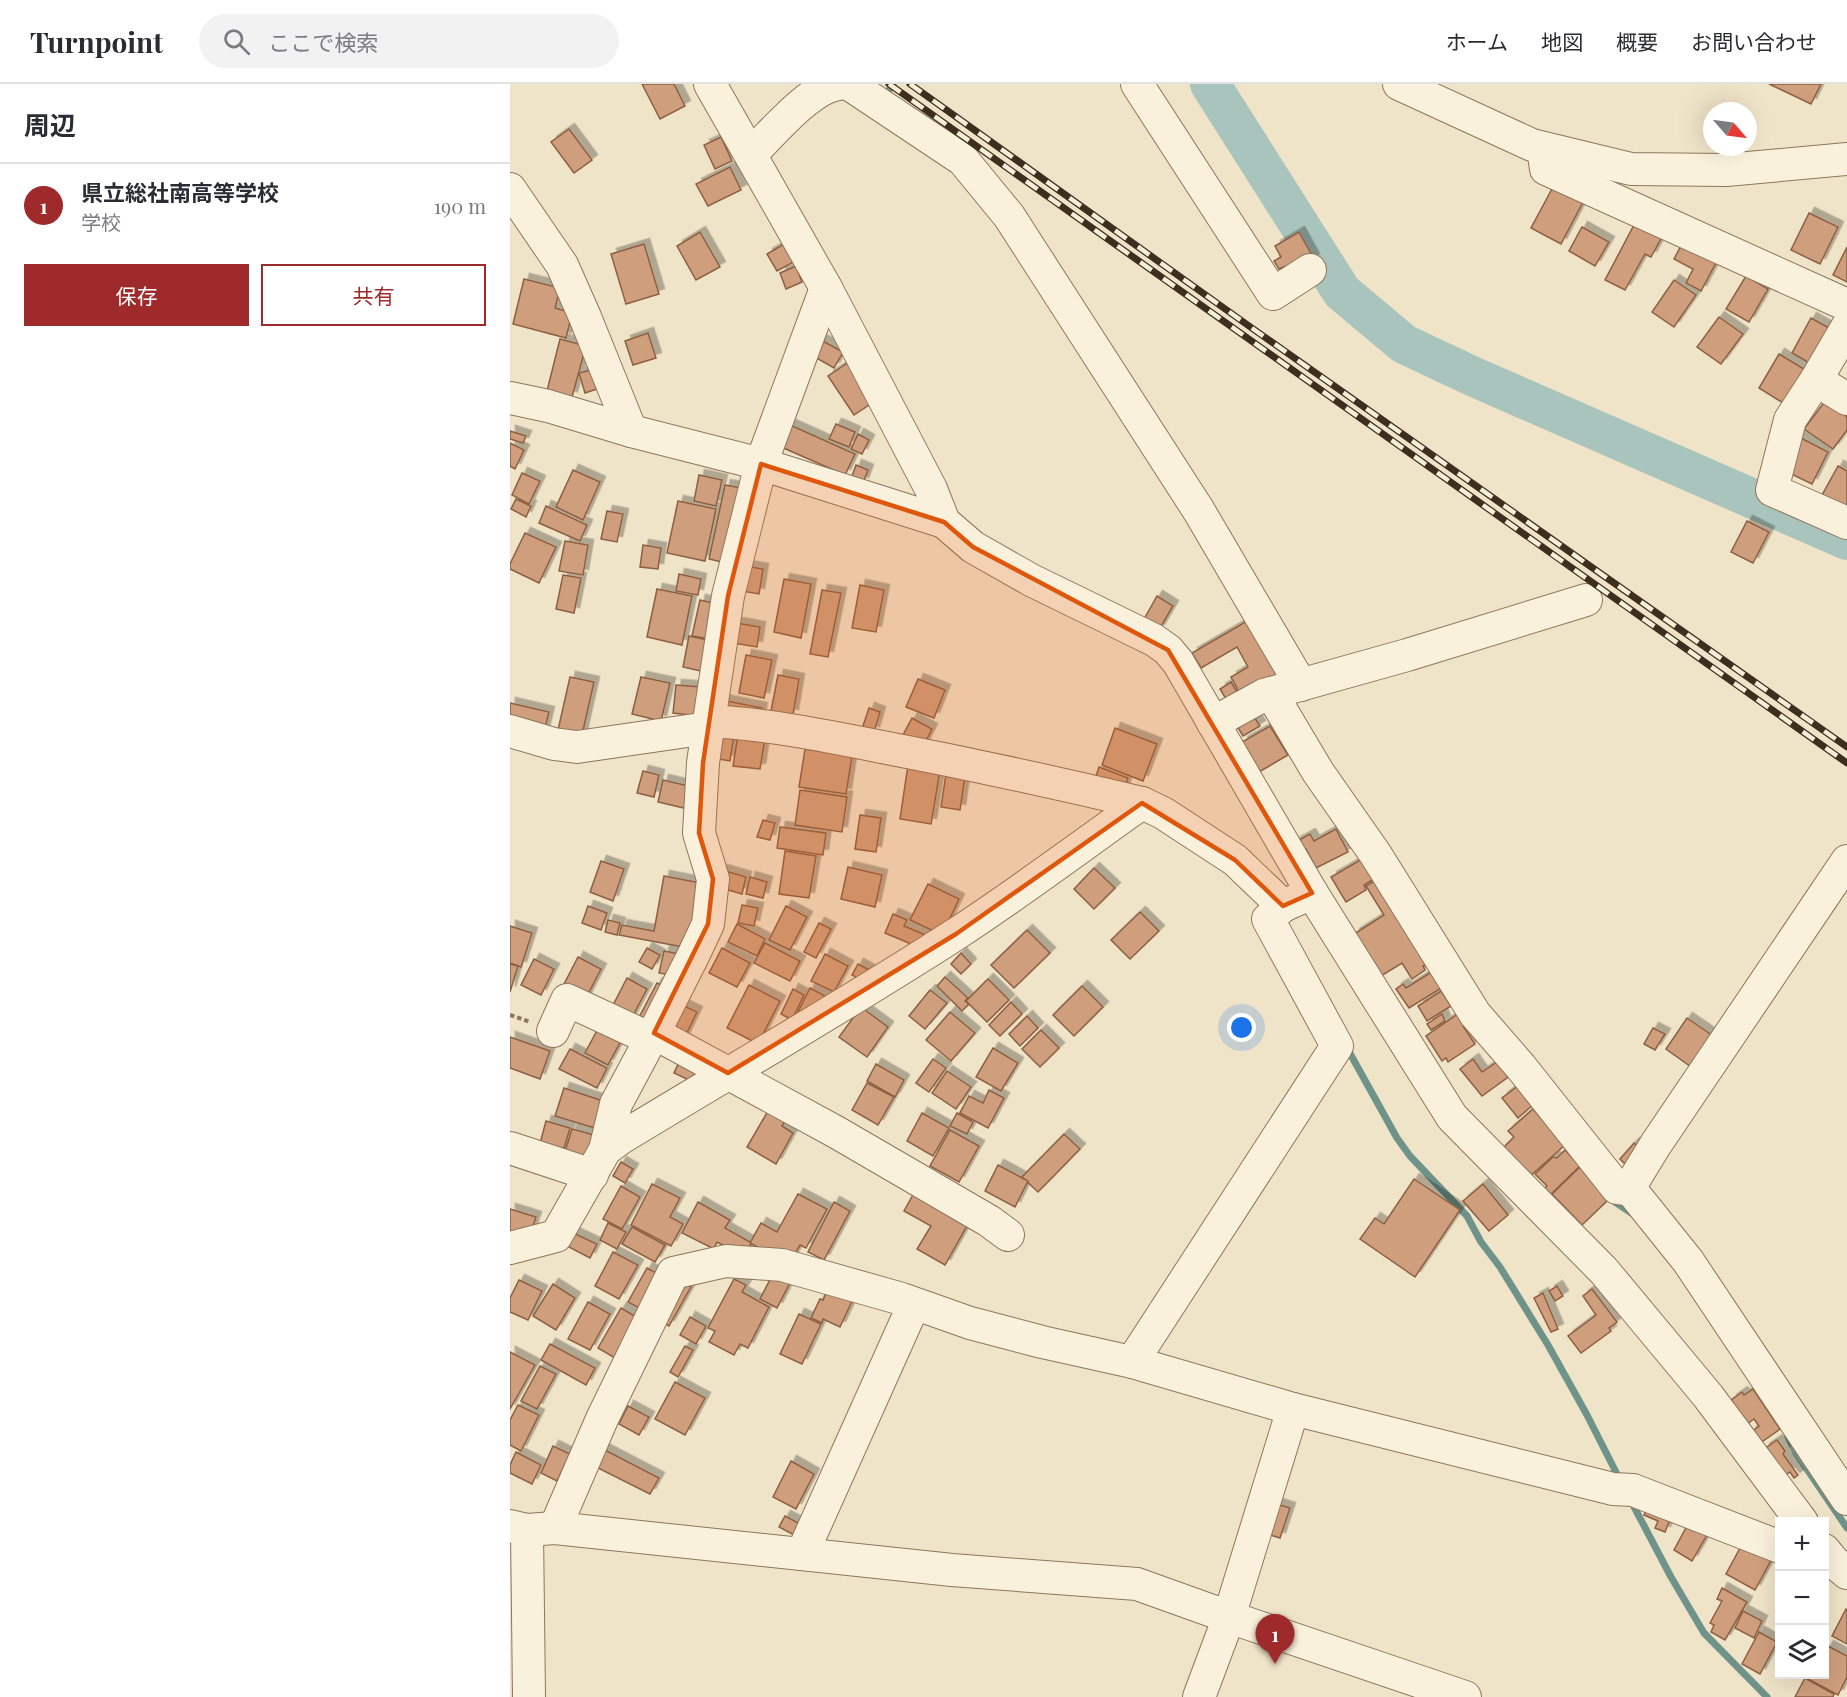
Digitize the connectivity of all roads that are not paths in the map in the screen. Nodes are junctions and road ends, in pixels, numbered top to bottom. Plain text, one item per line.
1 (710, 84) edge
2 (839, 84) edge
3 (849, 84) edge
4 (1137, 84) edge
5 (1399, 84) edge
6 (1543, 148) junction
7 (751, 154) junction
8 (1847, 159) edge
9 (510, 189) edge
10 (1310, 270) dead end
11 (826, 288) junction
12 (1847, 305) edge
13 (1847, 327) edge
14 (1816, 380) junction
15 (510, 398) edge
16 (1847, 399) edge
17 (631, 431) junction
18 (759, 472) junction
19 (944, 522) junction
20 (1847, 522) edge
21 (1586, 600) dead end
22 (1301, 685) junction
23 (1271, 693) junction
24 (1213, 723) junction
25 (709, 724) junction
26 (510, 731) edge
27 (1142, 803) junction
28 (1847, 861) edge
29 (1300, 899) junction
30 (553, 1031) dead end
31 (652, 1036) junction
32 (728, 1073) junction
33 (510, 1148) edge
34 (598, 1163) junction
35 (1631, 1190) junction
36 (1008, 1235) dead end
37 (510, 1248) edge
38 (914, 1304) junction
39 (1132, 1362) junction
40 (1293, 1409) junction
41 (1847, 1499) edge
42 (1799, 1517) edge
43 (531, 1528) edge
44 (1775, 1546) edge
45 (802, 1554) junction
46 (1229, 1617) junction
47 (529, 1697) edge
48 (1199, 1697) edge
49 (1465, 1697) edge

1 - 7 street
2 - 7 street
3 - 22 street
4 - 10 street
5 - 6 street
6 - 8 street
6 - 12 street
7 - 11 street
9 - 17 street
11 - 18 street
11 - 19 street
13 - 14 street
14 - 16 street
14 - 20 street
15 - 17 street
17 - 18 street
18 - 19 street
18 - 25 street
19 - 24 street
21 - 22 street
22 - 23 street
23 - 24 street
23 - 35 street
24 - 29 street
25 - 26 street
25 - 27 street
25 - 31 street
27 - 29 street
27 - 32 street
28 - 35 street
29 - 39 street
29 - 42 street
30 - 31 street
31 - 32 street
31 - 34 street
32 - 34 street
32 - 36 street
33 - 34 street
34 - 37 street
35 - 41 street
38 - 39 street
38 - 43 street
38 - 45 street
39 - 40 street
40 - 44 street
40 - 46 street
43 - 45 street
43 - 47 street
45 - 46 street
46 - 48 street
46 - 49 street

